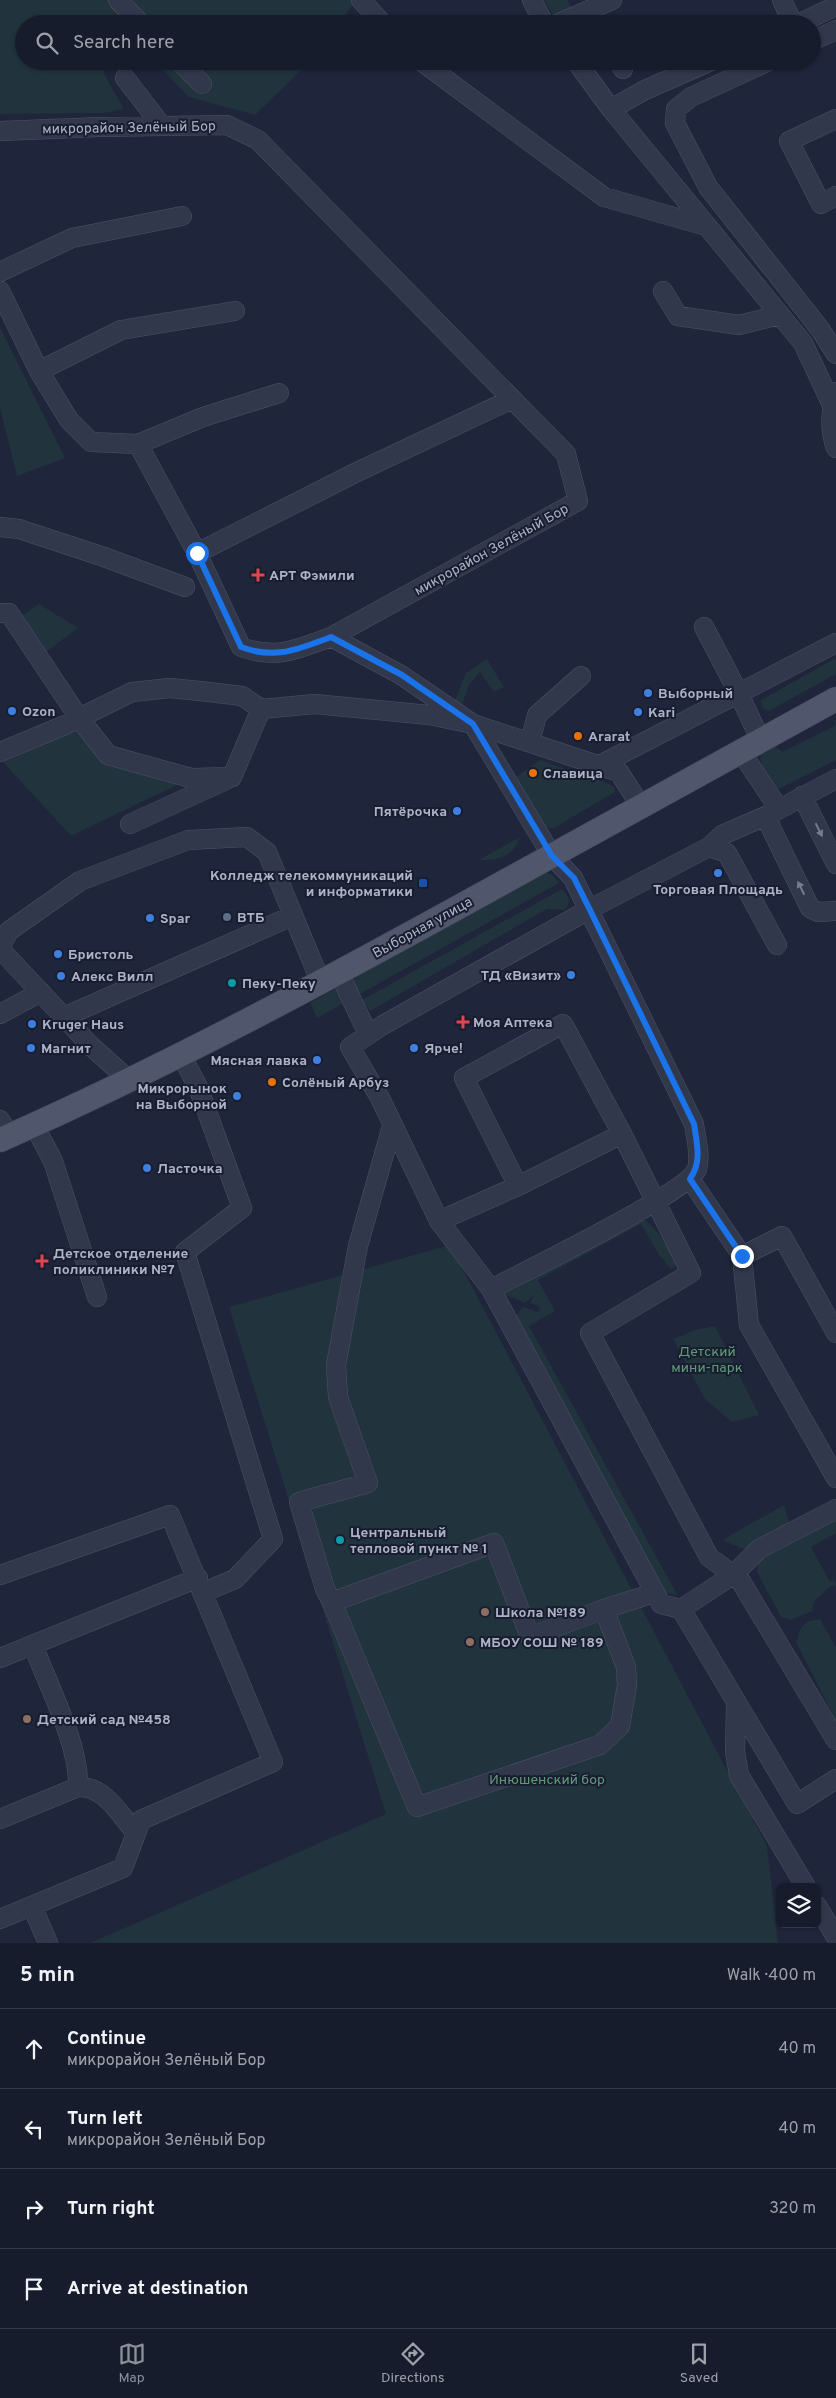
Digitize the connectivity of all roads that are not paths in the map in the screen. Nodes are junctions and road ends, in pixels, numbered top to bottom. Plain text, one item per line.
1 (118, 0) edge
2 (361, 0) edge
3 (532, 0) edge
4 (612, 0) edge
5 (782, 0) edge
6 (836, 6) edge
7 (133, 15) edge
8 (375, 15) edge
9 (540, 15) edge
10 (578, 15) edge
11 (789, 15) edge
12 (817, 15) edge
13 (836, 30) edge
14 (821, 37) edge
15 (188, 70) edge
16 (433, 70) edge
17 (584, 70) edge
18 (691, 70) edge
19 (750, 70) edge
20 (124, 78) dead end
21 (202, 84) dead end
22 (611, 109) junction
23 (836, 119) edge
24 (162, 126) junction
25 (0, 131) edge
26 (836, 196) edge
27 (182, 216) dead end
28 (706, 226) junction
29 (0, 272) edge
30 (0, 291) edge
31 (663, 291) dead end
32 (235, 311) dead end
33 (779, 315) junction
34 (836, 354) edge
35 (39, 371) junction
36 (835, 392) edge
37 (279, 393) dead end
38 (512, 399) junction
39 (138, 444) junction
40 (836, 448) edge
41 (0, 527) edge
42 (197, 553) junction
43 (185, 587) dead end
44 (0, 613) edge
45 (704, 627) dead end
46 (331, 637) junction
47 (836, 643) edge
48 (581, 676) dead end
49 (739, 694) junction
50 (836, 698) edge
51 (261, 709) junction
52 (79, 718) junction
53 (473, 724) junction
54 (530, 742) junction
55 (751, 746) junction
56 (0, 752) edge
57 (600, 765) junction
58 (232, 777) junction
59 (836, 779) edge
60 (802, 796) junction
61 (642, 808) junction
62 (774, 812) junction
63 (130, 824) dead end
64 (709, 847) junction
65 (552, 856) junction
66 (836, 864) edge
67 (590, 910) junction
68 (836, 911) edge
69 (292, 916) junction
70 (776, 945) dead end
71 (0, 948) edge
72 (330, 978) junction
73 (41, 992) junction
74 (0, 1014) edge
75 (64, 1017) junction
76 (368, 1034) junction
77 (181, 1055) junction
78 (130, 1080) junction
79 (34, 1125) junction
80 (392, 1126) junction
81 (3, 1132) edge
82 (622, 1134) junction
83 (690, 1179) junction
84 (518, 1186) junction
85 (657, 1202) junction
86 (439, 1221) junction
87 (742, 1256) junction
88 (491, 1289) junction
89 (97, 1297) dead end
90 (836, 1333) edge
91 (836, 1478) edge
92 (836, 1509) edge
93 (733, 1575) junction
94 (0, 1576) edge
95 (201, 1585) junction
96 (654, 1593) junction
97 (332, 1602) junction
98 (604, 1609) junction
99 (680, 1609) junction
100 (32, 1645) junction
101 (0, 1658) edge
102 (736, 1703) junction
103 (836, 1740) edge
104 (836, 1779) edge
105 (78, 1787) junction
106 (0, 1819) edge
107 (136, 1833) junction
108 (804, 1883) edge
109 (32, 1906) junction
110 (821, 1913) edge
111 (0, 1919) edge
112 (836, 1937) edge
113 (48, 1943) edge

1 - 7 street
2 - 8 street
3 - 9 street
4 - 10 street
5 - 11 street
6 - 12 street
13 - 14 street
15 - 21 street
16 - 28 street
17 - 22 street
18 - 22 street
19 - 34 street
20 - 24 street
22 - 28 street
23 - 26 street
24 - 25 street, микрорайон Зелёный Бор
24 - 38 street, микрорайон Зелёный Бор
27 - 29 street
28 - 33 street
30 - 35 street
31 - 33 street
32 - 35 street
33 - 36 street
35 - 39 street
36 - 40 street
37 - 39 street
38 - 42 street
38 - 46 street, микрорайон Зелёный Бор
39 - 42 street, микрорайон Зелёный Бор
41 - 43 street
42 - 46 street, микрорайон Зелёный Бор
44 - 52 street
45 - 49 street
46 - 53 street
47 - 49 street
48 - 54 street
49 - 55 street
49 - 57 street
50 - 55 main road, Выборная улица
51 - 52 street
51 - 53 street
51 - 58 street
52 - 56 street
52 - 58 street
53 - 54 street
53 - 65 street
54 - 57 street
55 - 61 main road, Выборная улица
55 - 62 street
57 - 61 street
58 - 63 street
59 - 60 street
60 - 62 street
60 -> 66 street
61 - 65 main road, Выборная улица
62 - 64 street
68 -> 62 street
64 - 67 street
64 - 70 street
65 - 67 street
65 - 72 main road, Выборная улица
67 - 76 street
67 - 83 street
69 - 71 street
69 - 72 street
69 - 75 street
71 - 73 street
72 - 76 street
72 - 77 main road, Выборная улица
73 - 74 street
73 - 75 street
75 - 78 street
76 - 80 street
77 - 78 main road, Выборная улица
77 - 95 street
78 - 79 main road, Выборная улица
79 - 81 main road, Выборная улица
79 - 89 street
80 - 86 street
80 - 97 street
82 - 84 street
82 - 84 street
82 - 85 street
83 - 85 street
83 - 87 street
84 - 86 street
85 - 88 street
85 - 93 street
86 - 88 street
87 - 90 street
87 - 91 street
88 - 96 street
92 - 93 street
93 - 99 street
93 - 103 street
94 - 95 street
95 - 100 street
95 - 107 street
96 - 98 street
96 - 99 street
97 - 98 street
97 - 98 street
99 - 102 street
100 - 101 street
100 - 105 street
102 - 104 street
102 - 108 street
105 - 106 street
105 - 107 street
107 - 109 street
109 - 111 street
109 - 113 street
110 - 112 street

